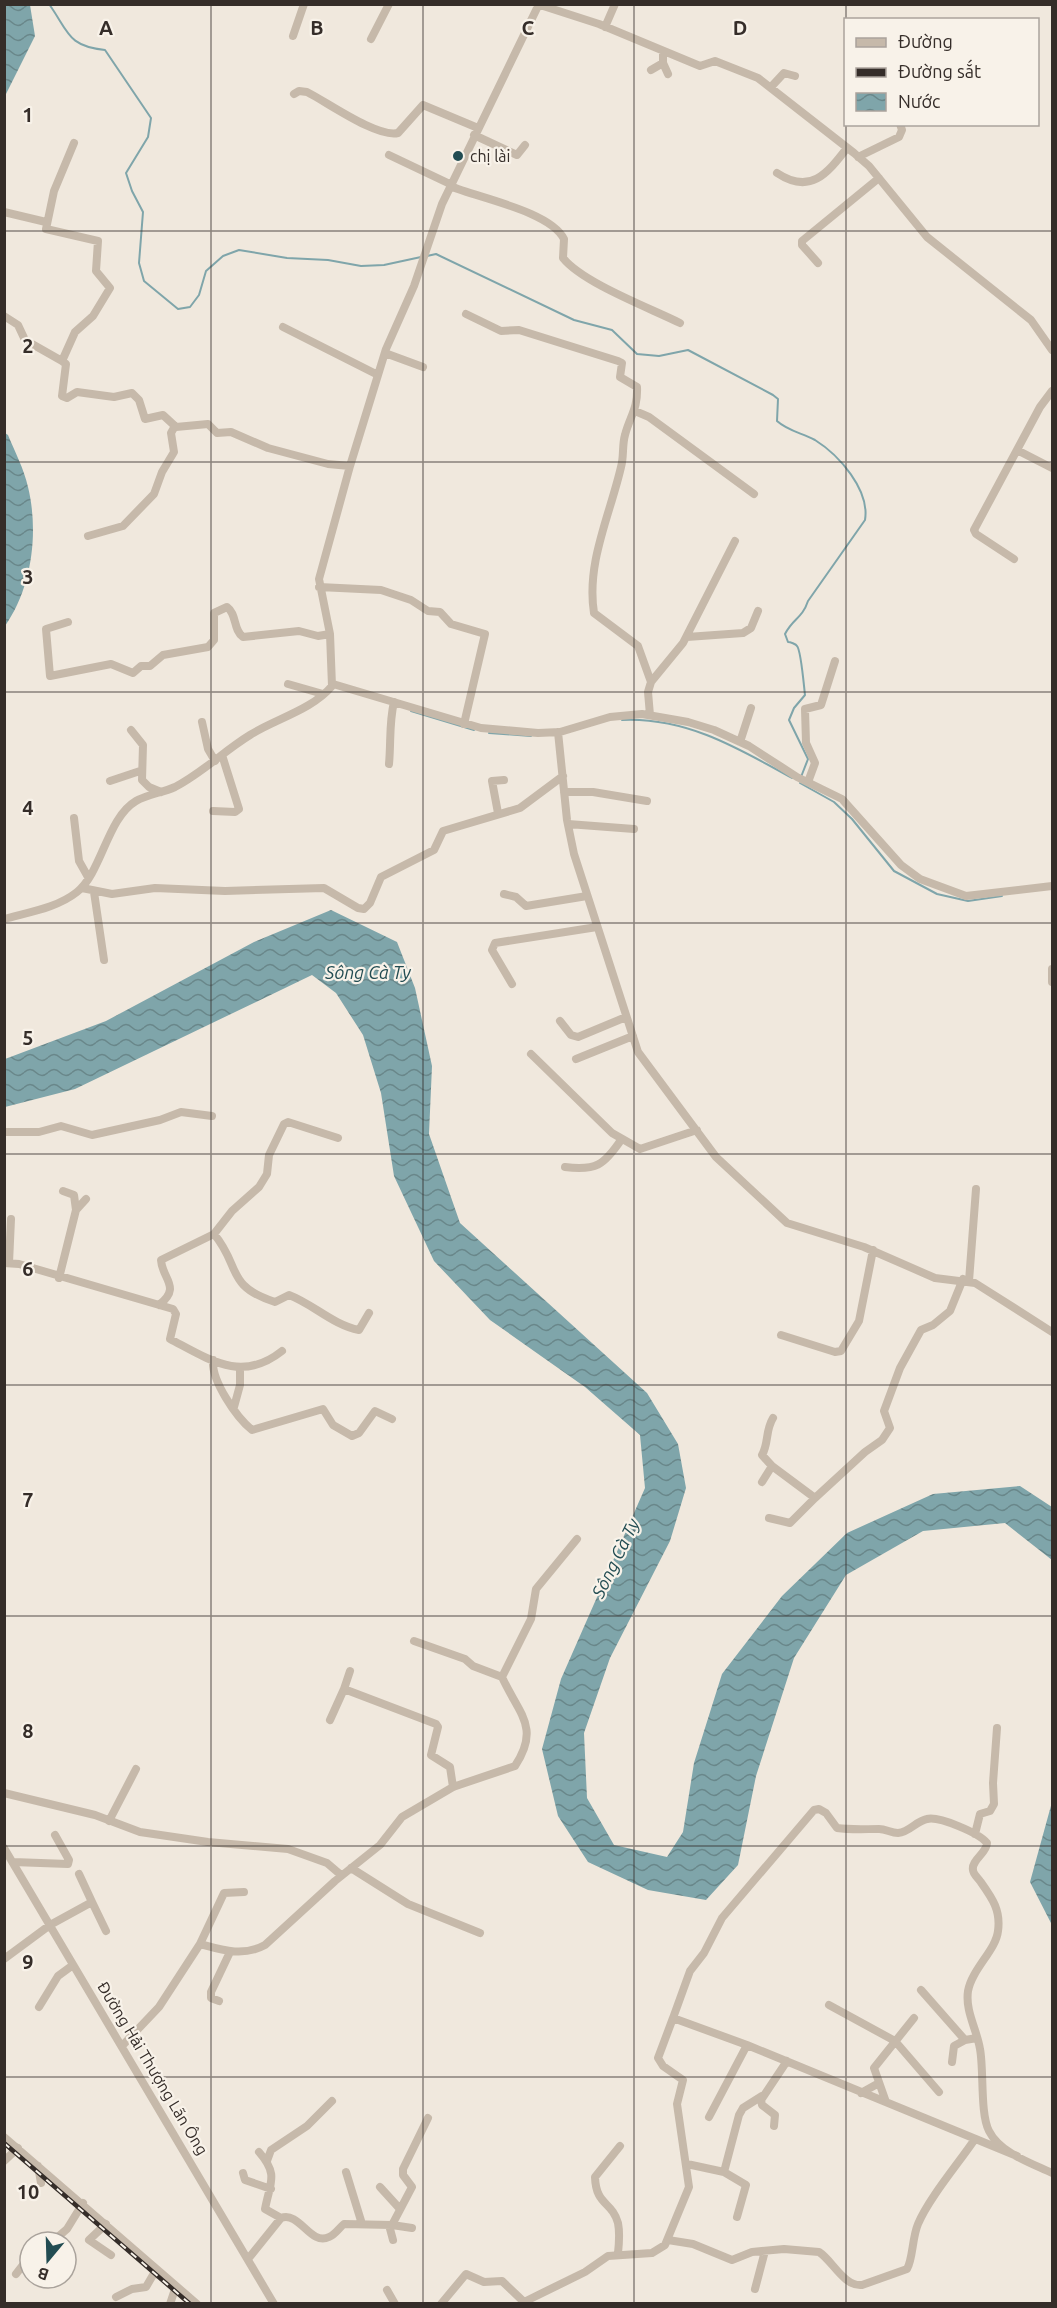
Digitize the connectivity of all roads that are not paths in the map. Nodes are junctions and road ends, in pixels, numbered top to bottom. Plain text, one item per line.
1 (304, 4) edge
2 (389, 4) edge
3 (615, 4) edge
4 (538, 5) edge
5 (605, 27) junction
6 (293, 36) dead end
7 (371, 39) dead end
8 (663, 52) junction
9 (663, 63) junction
10 (651, 70) dead end
11 (668, 74) dead end
12 (795, 76) dead end
13 (771, 87) junction
14 (294, 94) dead end
15 (901, 126) edge
16 (476, 131) junction
17 (74, 143) dead end
18 (525, 145) dead end
19 (847, 148) junction
20 (389, 155) dead end
21 (858, 157) junction
22 (777, 173) dead end
23 (879, 178) junction
24 (450, 185) junction
25 (4, 212) edge
26 (46, 222) junction
27 (818, 263) dead end
28 (466, 314) dead end
29 (4, 316) edge
30 (680, 323) dead end
31 (283, 327) dead end
32 (1052, 349) edge
33 (385, 353) junction
34 (62, 361) junction
35 (423, 367) dead end
36 (378, 375) junction
37 (1053, 391) edge
38 (635, 411) junction
39 (175, 426) junction
40 (1017, 450) junction
41 (350, 466) junction
42 (1053, 468) edge
43 (754, 494) dead end
44 (88, 536) dead end
45 (735, 541) dead end
46 (1014, 559) dead end
47 (319, 587) junction
48 (758, 611) dead end
49 (68, 622) dead end
50 (330, 634) junction
51 (687, 637) junction
52 (835, 661) dead end
53 (651, 682) junction
54 (288, 684) dead end
55 (333, 684) junction
56 (323, 694) junction
57 (394, 702) junction
58 (751, 708) dead end
59 (650, 715) junction
60 (202, 722) dead end
61 (464, 724) junction
62 (131, 730) dead end
63 (559, 736) junction
64 (740, 742) junction
65 (219, 758) junction
66 (389, 764) dead end
67 (140, 771) junction
68 (563, 776) junction
69 (504, 780) dead end
70 (110, 781) dead end
71 (808, 782) junction
72 (161, 792) junction
73 (564, 792) junction
74 (646, 801) dead end
75 (213, 812) dead end
76 (498, 813) junction
77 (74, 818) dead end
78 (568, 824) junction
79 (634, 829) dead end
80 (88, 877) junction
81 (1053, 886) edge
82 (82, 888) junction
83 (94, 892) junction
84 (504, 894) dead end
85 (587, 896) junction
86 (4, 919) edge
87 (597, 927) junction
88 (104, 960) dead end
89 (1053, 969) edge
90 (1053, 982) edge
91 (512, 984) dead end
92 (626, 1017) junction
93 (560, 1021) dead end
94 (633, 1036) junction
95 (531, 1054) dead end
96 (576, 1059) dead end
97 (212, 1116) dead end
98 (697, 1130) junction
99 (4, 1132) edge
100 (338, 1138) dead end
101 (621, 1140) junction
102 (565, 1167) dead end
103 (976, 1189) dead end
104 (63, 1191) dead end
105 (87, 1199) dead end
106 (76, 1210) junction
107 (11, 1219) dead end
108 (214, 1234) junction
109 (873, 1251) junction
110 (7, 1263) edge
111 (59, 1278) junction
112 (966, 1280) junction
113 (159, 1305) junction
114 (369, 1313) dead end
115 (1053, 1332) edge
116 (781, 1335) dead end
117 (282, 1350) dead end
118 (213, 1360) junction
119 (240, 1369) junction
120 (234, 1407) junction
121 (773, 1418) dead end
122 (392, 1419) dead end
123 (772, 1466) junction
124 (762, 1482) dead end
125 (815, 1498) junction
126 (769, 1518) dead end
127 (577, 1539) dead end
128 (414, 1641) dead end
129 (350, 1671) dead end
130 (502, 1677) junction
131 (344, 1689) junction
132 (330, 1720) dead end
133 (997, 1728) dead end
134 (136, 1769) dead end
135 (453, 1787) junction
136 (4, 1793) edge
137 (109, 1821) junction
138 (55, 1834) dead end
139 (975, 1834) junction
140 (4, 1848) edge
141 (8, 1859) edge
142 (351, 1868) junction
143 (79, 1875) dead end
144 (341, 1875) junction
145 (244, 1892) dead end
146 (92, 1902) junction
147 (50, 1925) junction
148 (106, 1931) dead end
149 (480, 1933) dead end
150 (200, 1944) junction
151 (230, 1952) junction
152 (4, 1959) edge
153 (73, 1965) junction
154 (921, 1990) dead end
155 (219, 2001) dead end
156 (829, 2005) dead end
157 (39, 2007) dead end
158 (673, 2018) junction
159 (914, 2018) dead end
160 (977, 2038) junction
161 (964, 2040) junction
162 (895, 2041) junction
163 (747, 2045) junction
164 (122, 2046) junction
165 (787, 2061) junction
166 (952, 2062) dead end
167 (879, 2083) junction
168 (939, 2092) dead end
169 (861, 2093) junction
170 (762, 2096) junction
171 (332, 2101) dead end
172 (886, 2102) junction
173 (709, 2117) dead end
174 (428, 2118) dead end
175 (774, 2126) dead end
176 (4, 2137) edge
177 (975, 2139) junction
178 (620, 2146) dead end
179 (18, 2148) junction
180 (259, 2152) dead end
181 (1017, 2156) junction
182 (4, 2161) edge
183 (267, 2161) junction
184 (687, 2164) junction
185 (38, 2166) junction
186 (346, 2172) dead end
187 (724, 2172) junction
188 (243, 2173) dead end
189 (1053, 2173) edge
190 (41, 2183) dead end
191 (380, 2187) dead end
192 (271, 2188) junction
193 (83, 2203) junction
194 (399, 2209) junction
195 (737, 2217) dead end
196 (281, 2218) junction
197 (106, 2224) junction
198 (362, 2224) junction
199 (391, 2225) junction
200 (412, 2228) dead end
201 (66, 2230) edge
202 (393, 2240) dead end
203 (668, 2240) junction
204 (765, 2251) junction
205 (618, 2253) junction
206 (111, 2255) dead end
207 (248, 2259) junction
208 (18, 2271) edge
209 (161, 2273) junction
210 (16, 2274) dead end
211 (179, 2289) junction
212 (755, 2289) dead end
213 (387, 2290) dead end
214 (116, 2297) dead end
215 (170, 2304) edge
216 (196, 2304) edge
217 (274, 2304) edge
218 (394, 2304) edge
219 (441, 2304) edge

1 - 6 street
2 - 7 street
3 - 5 street
4 - 5 street
4 - 16 street
5 - 8 street
8 - 9 street
8 - 13 street
9 - 10 street
9 - 11 street
12 - 13 street
13 - 19 street
14 - 16 street
15 - 21 street
16 - 18 street
16 - 24 street
17 - 26 street
19 - 21 street
19 - 22 street
20 - 24 street
21 - 23 street
23 - 27 street
23 - 32 street
24 - 30 street
24 - 33 street
25 - 26 street
26 - 34 street
28 - 38 street
29 - 34 street
31 - 36 street
33 - 35 street
33 - 36 street
34 - 39 street
36 - 41 street
37 - 40 street
38 - 43 street
38 - 53 street
39 - 41 street
39 - 44 street
40 - 42 street
40 - 46 street
41 - 47 street
45 - 51 street
47 - 50 street
47 - 61 street
48 - 51 street
49 - 50 street
50 - 55 street
51 - 53 street
52 - 71 street
53 - 59 street
54 - 56 street
55 - 56 street
55 - 57 street
56 - 65 street
57 - 61 street
57 - 66 street
58 - 64 street
59 - 63 street
59 - 64 street
60 - 65 street
61 - 63 street
62 - 67 street
63 - 68 street
64 - 71 street
65 - 72 street
65 - 75 street
67 - 70 street
67 - 72 street
68 - 73 street
68 - 76 street
69 - 76 street
71 - 81 street
72 - 80 street
73 - 74 street
73 - 78 street
76 - 83 street
77 - 80 street
78 - 79 street
78 - 85 street
80 - 82 street
82 - 83 street
82 - 86 street
83 - 88 street
84 - 85 street
85 - 87 street
87 - 91 street
87 - 92 street
89 - 90 street
92 - 93 street
92 - 94 street
94 - 96 street
94 - 98 street
95 - 101 street
97 - 99 street
98 - 101 street
98 - 109 street
100 - 108 street
101 - 102 street
103 - 112 street
104 - 106 street
105 - 106 street
106 - 111 street
107 - 110 street
108 - 113 street
108 - 114 street
109 - 112 street
109 - 116 street
110 - 111 street
111 - 113 street
112 - 115 street
112 - 125 street
113 - 118 street
117 - 119 street
118 - 119 street
118 - 120 street
119 - 120 street
120 - 122 street
121 - 123 street
123 - 124 street
123 - 125 street
125 - 126 street
127 - 130 street
128 - 130 street
129 - 131 street
130 - 135 street
131 - 132 street
131 - 135 street
133 - 139 street
134 - 137 street
135 - 142 street
136 - 137 street
137 - 144 street
138 - 141 street
139 - 158 street
139 - 160 street
140 - 141 street, Đường Hải Thượng Lãn Ông
141 - 147 street, Đường Hải Thượng Lãn Ông
142 - 144 street
142 - 149 street
143 - 146 street
144 - 151 street
145 - 150 street
146 - 147 street
146 - 148 street
147 - 152 street
147 - 153 street, Đường Hải Thượng Lãn Ông
150 - 151 street
150 - 164 street
151 - 155 street
153 - 157 street
153 - 164 street, Đường Hải Thượng Lãn Ông
154 - 161 street
156 - 162 street
158 - 163 street
158 - 184 street
159 - 162 street
160 - 161 street
160 - 181 street
161 - 166 street
162 - 167 street
162 - 168 street
163 - 165 street
163 - 173 street
164 - 207 street, Đường Hải Thượng Lãn Ông
165 - 169 street
165 - 170 street
167 - 169 street
167 - 172 street
169 - 172 street
170 - 175 street
170 - 187 street
171 - 183 street
172 - 177 street
174 - 194 street
176 - 179 street
177 - 181 street
177 - 204 street
178 - 205 street
179 - 182 street
179 - 185 street
180 - 183 street
181 - 189 street
183 - 192 street
184 - 187 street
184 - 203 street
185 - 190 street
185 - 193 street
186 - 198 street
187 - 195 street
188 - 192 street
191 - 194 street
192 - 196 street
193 - 197 street
193 - 201 street
194 - 199 street
196 - 198 street
196 - 207 street
197 - 206 street
197 - 209 street
198 - 199 street
199 - 200 street
199 - 202 street
203 - 204 street
203 - 205 street
204 - 212 street
205 - 219 street
207 - 217 street, Đường Hải Thượng Lãn Ông
208 - 210 street
209 - 211 street
209 - 214 street
211 - 215 street
211 - 216 street
213 - 218 street

